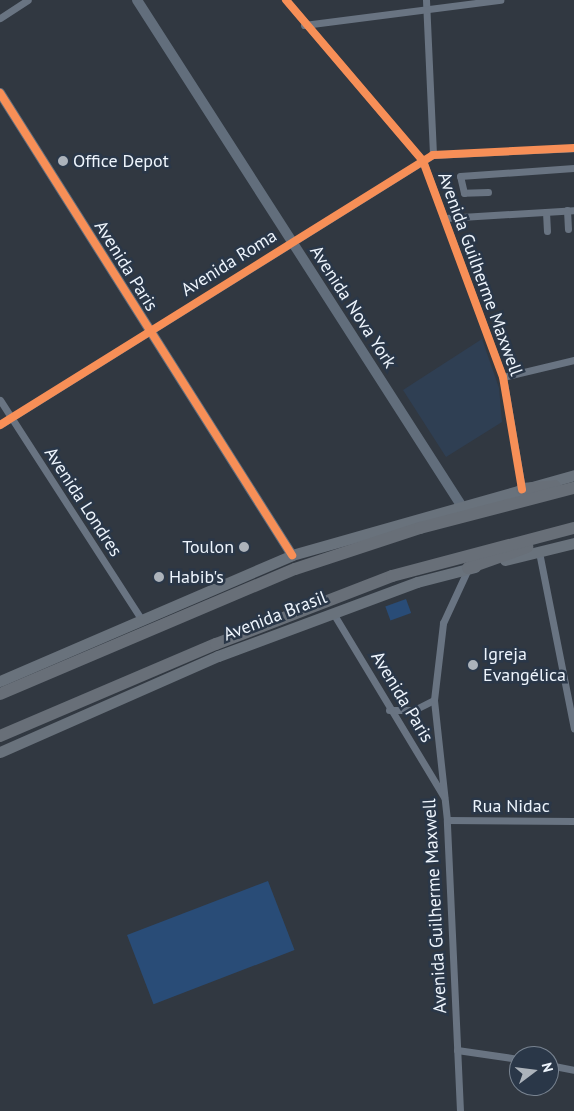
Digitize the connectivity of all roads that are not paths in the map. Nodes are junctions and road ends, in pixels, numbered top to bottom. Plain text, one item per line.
1 (28, 0) edge
2 (137, 0) edge
3 (286, 0) edge
4 (426, 0) edge
5 (500, 0) edge
6 (427, 9) junction
7 (0, 18) edge
8 (304, 25) junction
9 (0, 93) edge
10 (574, 148) edge
11 (433, 155) junction
12 (423, 161) junction
13 (574, 168) edge
14 (488, 192) dead end
15 (570, 210) edge
16 (546, 212) junction
17 (445, 218) junction
18 (568, 229) dead end
19 (547, 231) dead end
20 (292, 242) junction
21 (149, 330) junction
22 (574, 360) edge
23 (504, 377) junction
24 (0, 400) edge
25 (11, 418) junction
26 (0, 425) edge
27 (574, 475) edge
28 (574, 482) edge
29 (574, 488) edge
30 (522, 489) junction
31 (461, 505) junction
32 (574, 529) edge
33 (574, 543) edge
34 (539, 552) junction
35 (292, 555) junction
36 (468, 568) junction
37 (333, 612) junction
38 (142, 620) junction
39 (0, 682) edge
40 (0, 694) edge
41 (434, 700) junction
42 (389, 710) junction
43 (574, 729) edge
44 (0, 736) edge
45 (0, 752) edge
46 (445, 798) junction
47 (447, 820) junction
48 (574, 821) edge
49 (457, 1050) junction
50 (509, 1058) edge
51 (559, 1067) edge
52 (574, 1070) edge
53 (460, 1111) edge

1 - 7 street
2 - 20 main road, Avenida Nova York
3 - 8 street, Avenida Guilherme Maxwell
4 - 6 street
5 - 6 street
6 - 8 street
6 - 11 street
8 - 12 street, Avenida Guilherme Maxwell
9 - 21 main road, Avenida Paris
10 - 11 street
11 - 12 street, Avenida Roma
12 - 17 street, Avenida Guilherme Maxwell
12 - 20 street, Avenida Roma
13 - 14 street
15 - 16 street
15 - 18 street
16 - 17 street
16 - 19 street
17 - 23 street, Avenida Guilherme Maxwell
20 - 21 street, Avenida Roma
20 - 31 main road, Avenida Nova York
21 - 25 street, Avenida Roma
21 - 35 main road, Avenida Paris
22 - 23 street
23 - 30 street, Avenida Guilherme Maxwell
24 - 25 street, Avenida Londres
25 - 26 street, Avenida Roma
25 - 38 street, Avenida Londres
27 - 30 highway
28 - 30 highway
29 - 40 highway, Avenida Brasil
30 - 31 highway
31 - 35 highway
32 - 36 highway
32 - 44 highway, Avenida Brasil
33 - 34 highway, Avenida Brasil
34 - 36 highway, Avenida Brasil
34 - 43 street
35 - 38 highway
36 - 37 highway, Avenida Brasil
36 - 41 street, Avenida Guilherme Maxwell
37 - 42 street, Avenida Paris
37 - 45 highway, Avenida Brasil
38 - 39 highway
41 - 42 street
41 - 46 street, Avenida Guilherme Maxwell
42 - 46 street, Avenida Paris
46 - 47 street, Avenida Guilherme Maxwell
47 - 48 street, Rua Nidac
47 - 49 street, Avenida Guilherme Maxwell
49 - 50 street
49 - 53 street, Avenida Guilherme Maxwell
51 - 52 street

